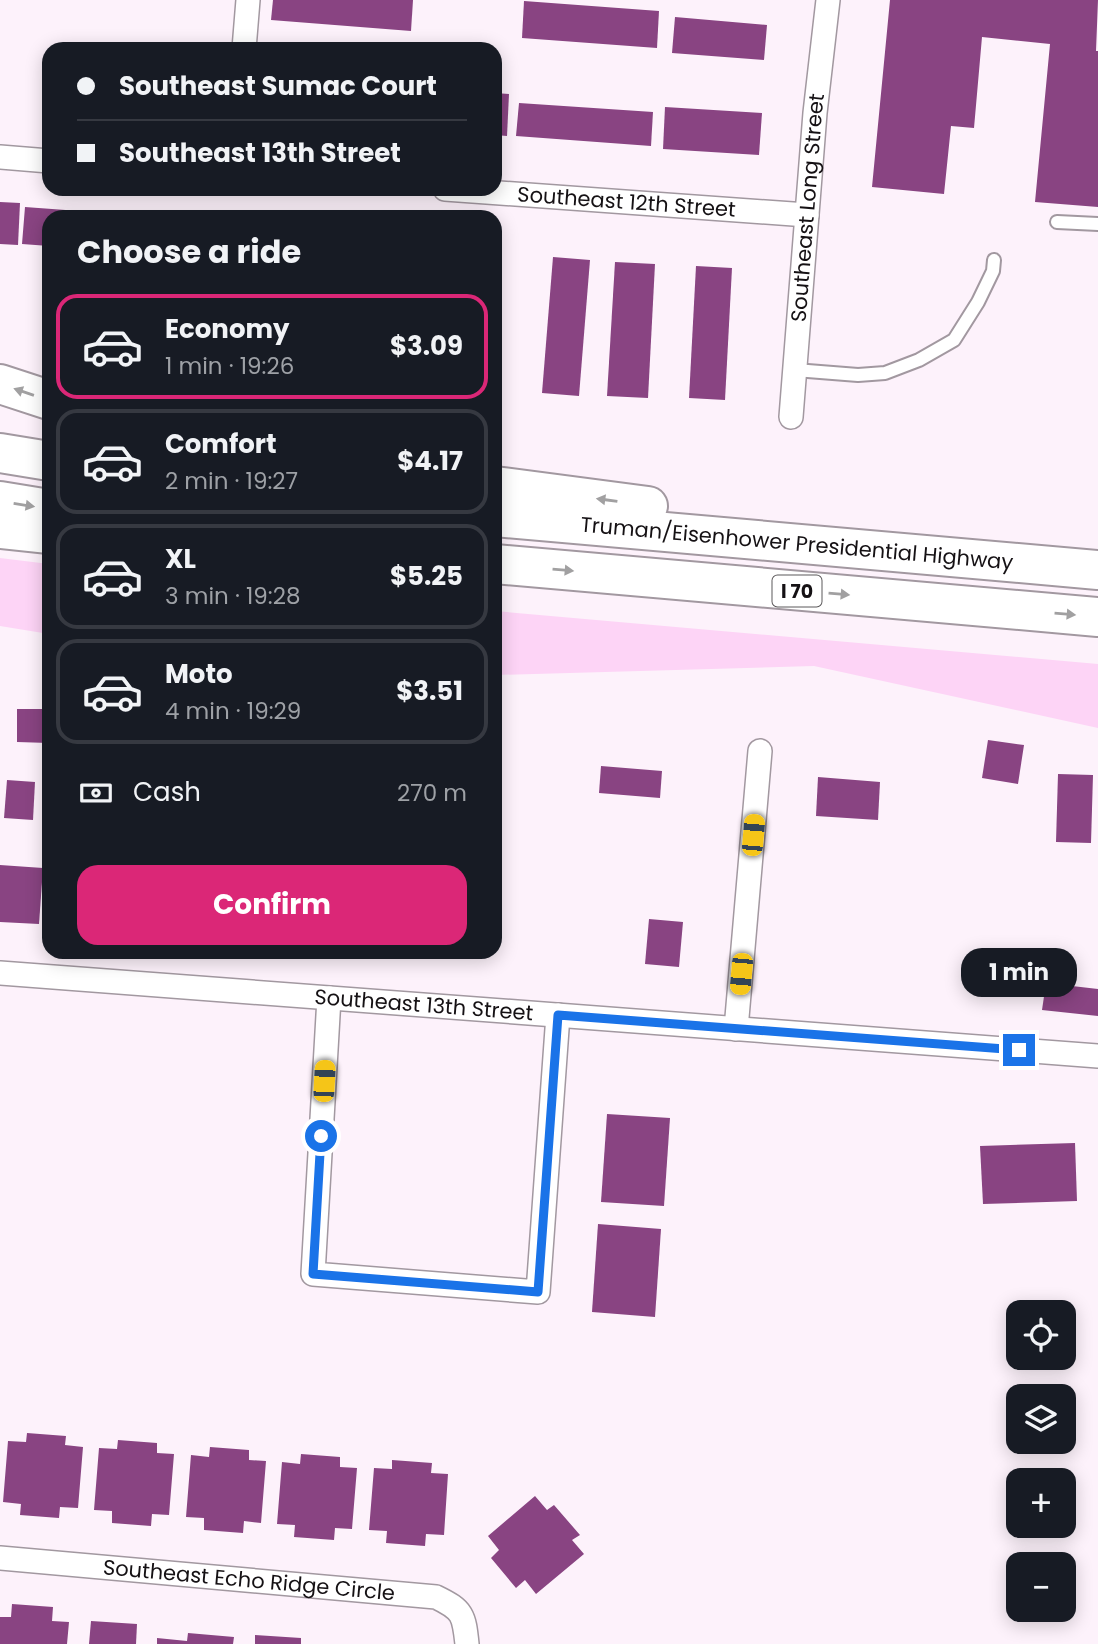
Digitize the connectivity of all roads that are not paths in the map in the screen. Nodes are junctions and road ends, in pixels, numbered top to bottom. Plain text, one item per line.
1 (248, 0) edge
2 (828, 0) edge
3 (245, 42) edge
4 (0, 157) edge
5 (42, 160) edge
6 (502, 193) edge
7 (807, 215) junction
8 (1057, 222) dead end
9 (1098, 224) edge
10 (994, 260) dead end
11 (795, 370) junction
12 (0, 384) edge
13 (42, 398) edge
14 (791, 416) dead end
15 (0, 453) edge
16 (42, 460) edge
17 (502, 487) edge
18 (0, 501) edge
19 (42, 508) edge
20 (502, 518) edge
21 (0, 529) edge
22 (42, 533) edge
23 (891, 552) junction
24 (502, 565) edge
25 (1098, 570) edge
26 (1098, 617) edge
27 (760, 751) dead end
28 (0, 973) edge
29 (329, 998) junction
30 (558, 1015) junction
31 (736, 1029) junction
32 (1098, 1056) edge
33 (0, 1558) edge
34 (467, 1644) edge

1 - 3 street
2 - 7 street, Southeast Long Street
4 - 5 street
6 - 7 street, Southeast 12th Street
7 - 11 street, Southeast Long Street
8 - 9 lane
10 - 11 lane
11 - 14 street, Southeast Long Street
13 -> 12 highway
15 - 16 highway
23 -> 17 highway
18 -> 19 highway
20 - 23 highway, Truman/Eisenhower Presidential Highway / I 70
21 - 22 highway
23 - 25 highway, Truman/Eisenhower Presidential Highway / I 70
24 -> 26 highway, I 70
27 - 31 street
28 - 29 street, Southeast 13th Street
29 - 30 street, Southeast 13th Street
29 - 30 street
30 - 31 street, Southeast 13th Street
31 - 32 street, Southeast 13th Street
33 - 34 street, Southeast Echo Ridge Circle

